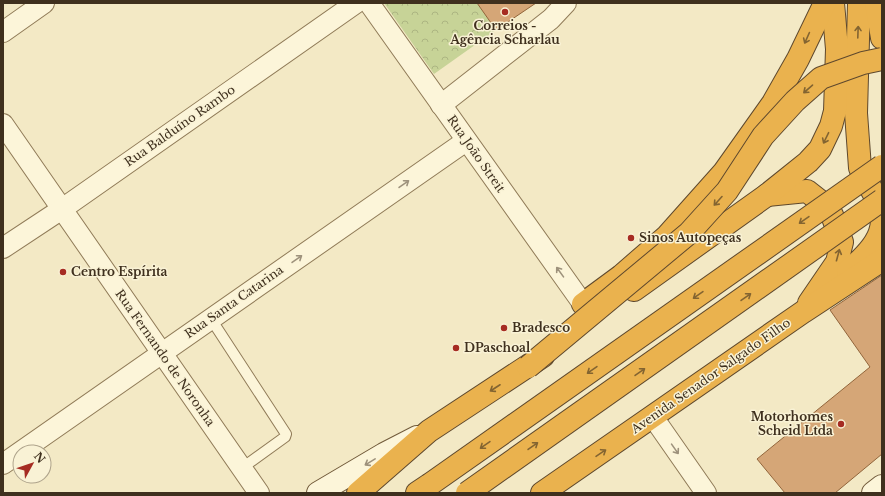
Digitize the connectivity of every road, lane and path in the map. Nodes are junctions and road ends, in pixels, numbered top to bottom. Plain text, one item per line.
1 (44, 3) edge
2 (356, 3) edge
3 (369, 3) edge
4 (566, 3) edge
5 (825, 3) edge
6 (833, 3) edge
7 (859, 3) edge
8 (876, 3) edge
9 (3, 32) edge
10 (882, 38) edge
11 (882, 59) edge
12 (441, 105) junction
13 (3, 124) edge
14 (466, 141) junction
15 (882, 166) edge
16 (767, 195) junction
17 (881, 205) edge
18 (62, 209) junction
19 (3, 248) edge
20 (882, 260) edge
21 (582, 304) joint
22 (803, 312) junction
23 (211, 319) junction
24 (162, 353) junction
25 (528, 367) junction
26 (653, 417) junction
27 (429, 431) junction
28 (3, 464) edge
29 (242, 468) junction
30 (882, 486) edge
31 (423, 489) edge
32 (259, 493) edge
33 (318, 493) edge
34 (358, 493) edge
35 (467, 493) edge
36 (542, 493) edge
37 (706, 493) edge
38 (873, 493) edge

1 - 9 street
2 - 18 street, Rua Balduíno Rambo
3 - 12 street, Rua João Streit
4 - 12 street
5 -> 21 highway
6 -> 16 highway
17 -> 7 highway
8 - 10 highway
11 -> 25 highway, bridge
12 - 14 street, Rua João Streit
13 - 18 street, Rua Fernando de Noronha
21 -> 14 street, Rua João Streit
23 -> 14 street, Rua Santa Catarina
15 -> 31 highway, bridge
22 -> 16 highway
16 - 25 highway
17 - 22 highway
35 -> 17 highway, bridge
18 - 19 street, Rua Balduíno Rambo
18 - 24 street, Rua Fernando de Noronha
20 - 22 highway, Avenida Senador Salgado Filho
22 - 26 highway, Avenida Senador Salgado Filho
23 - 24 street, Rua Santa Catarina
23 - 29 lane
24 - 28 street, Rua Santa Catarina
24 - 29 street, Rua Fernando de Noronha
25 -> 27 highway
36 -> 26 highway, Avenida Senador Salgado Filho
26 -> 37 street
27 -> 33 main road
27 - 34 highway
29 - 32 street, Rua Fernando de Noronha
30 - 38 main road

